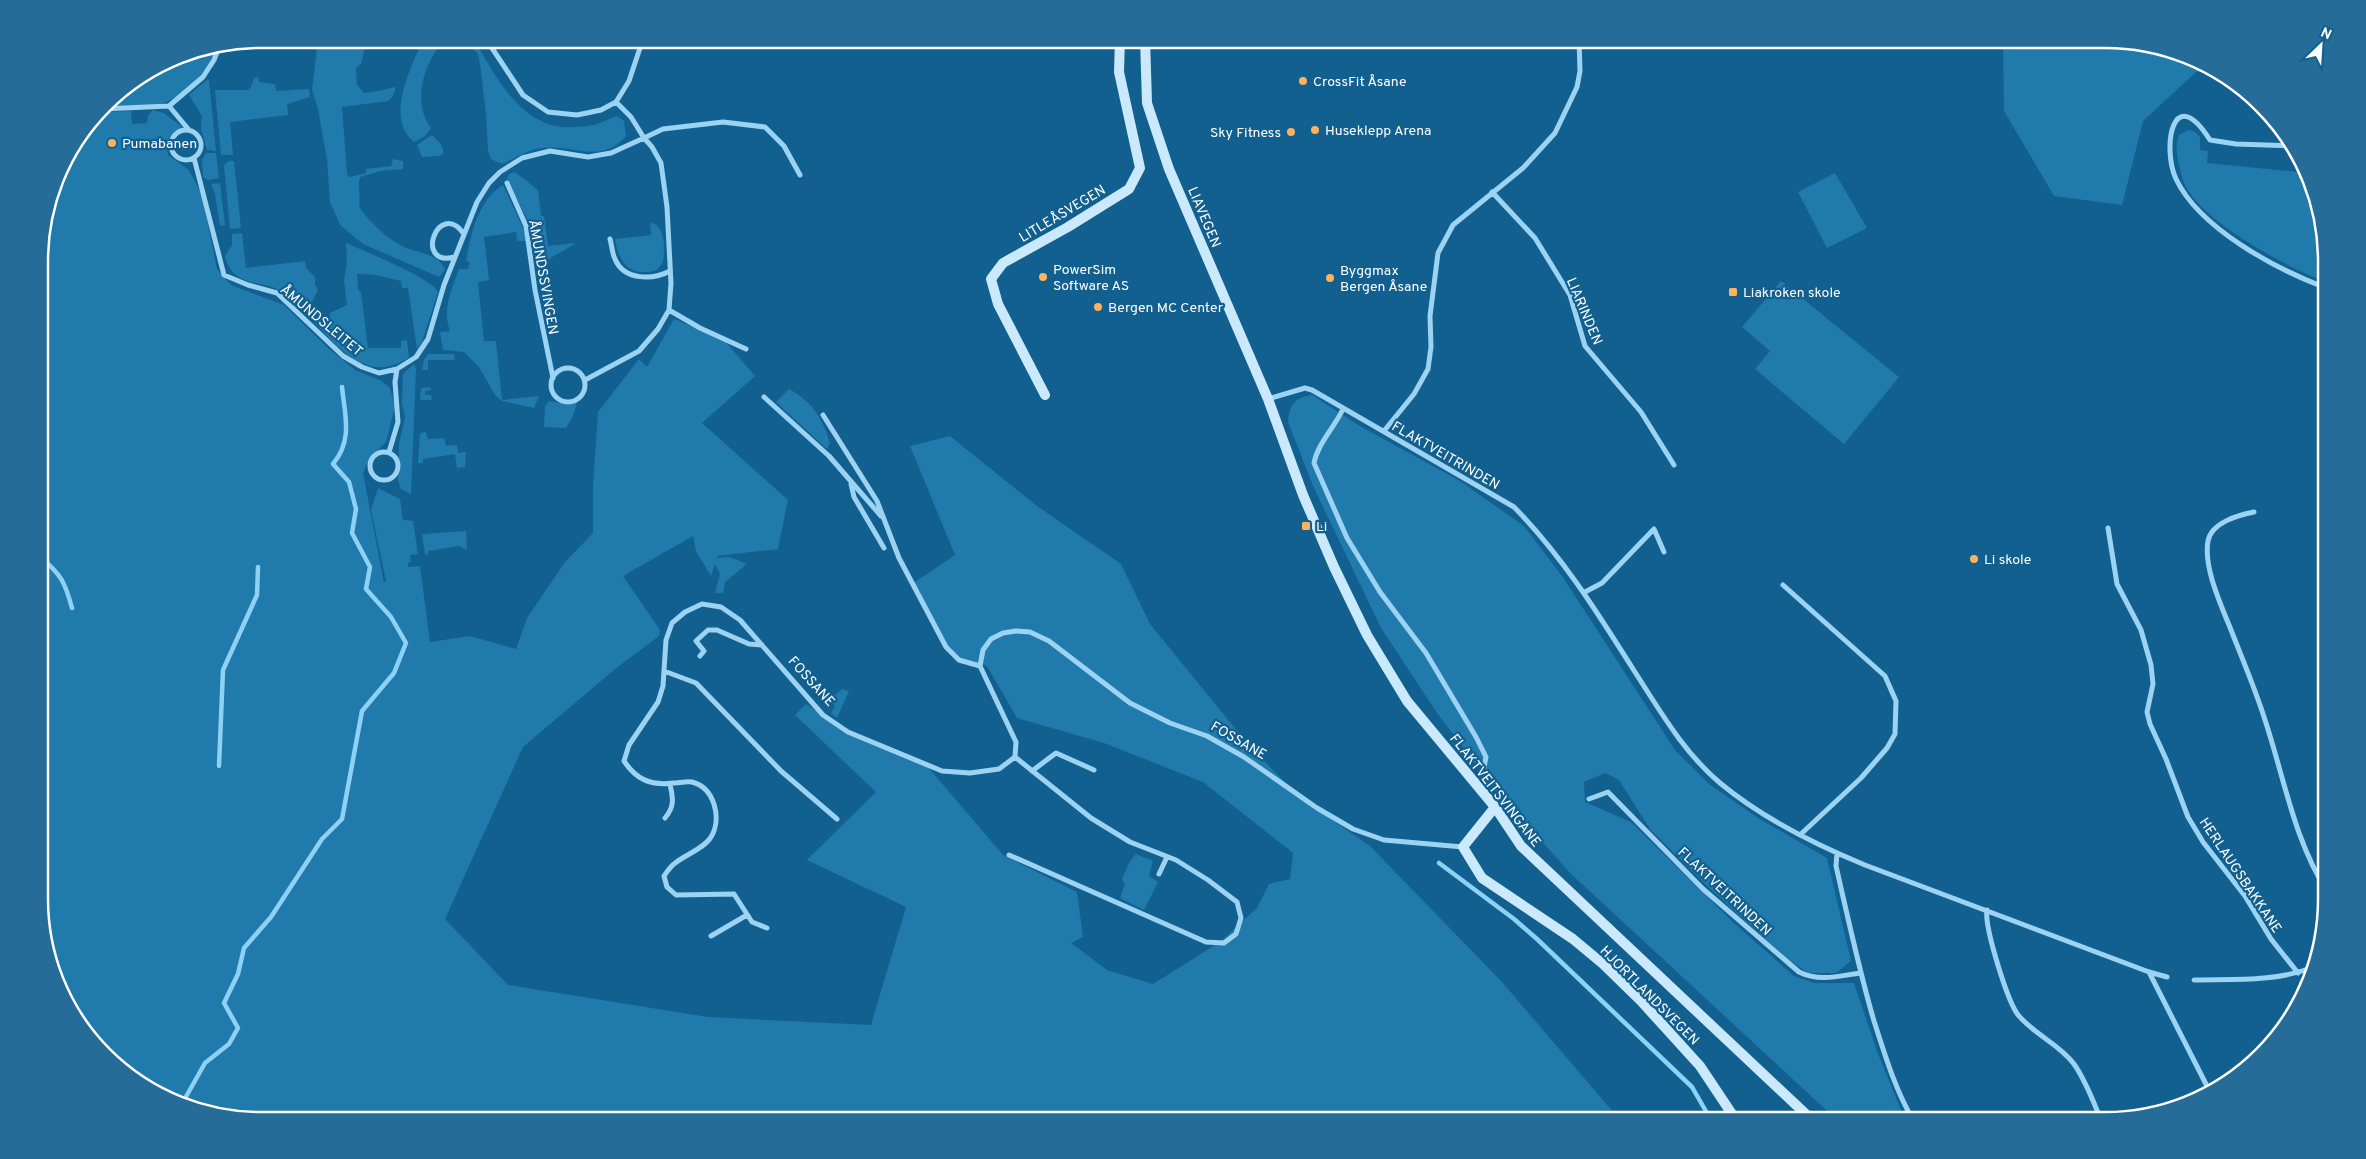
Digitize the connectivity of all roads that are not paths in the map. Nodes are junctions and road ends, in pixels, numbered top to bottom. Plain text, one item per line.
1 (492, 48) edge
2 (640, 48) edge
3 (1120, 48) edge
4 (1145, 48) edge
5 (1579, 48) edge
6 (217, 52) edge
7 (616, 102) junction
8 (169, 106) junction
9 (111, 109) edge
10 (189, 130) junction
11 (644, 138) junction
12 (2285, 146) edge
13 (194, 158) junction
14 (800, 175) dead end
15 (507, 183) dead end
16 (1492, 192) junction
17 (464, 234) junction
18 (610, 239) dead end
19 (455, 257) junction
20 (670, 272) junction
21 (2318, 285) edge
22 (669, 310) junction
23 (746, 349) dead end
24 (397, 369) junction
25 (553, 378) junction
26 (585, 380) junction
27 (1045, 395) dead end
28 (764, 397) dead end
29 (1268, 399) junction
30 (1343, 409) junction
31 (823, 415) dead end
32 (1384, 431) junction
33 (389, 452) junction
34 (1674, 465) dead end
35 (850, 481) junction
36 (2254, 512) dead end
37 (883, 519) junction
38 (2108, 528) dead end
39 (884, 548) dead end
40 (1664, 552) dead end
41 (1783, 585) dead end
42 (1585, 592) junction
43 (762, 645) junction
44 (700, 656) dead end
45 (980, 666) junction
46 (664, 671) junction
47 (1015, 757) junction
48 (1094, 770) dead end
49 (1032, 771) junction
50 (1483, 772) dead end
51 (670, 784) junction
52 (1589, 799) dead end
53 (1495, 807) junction
54 (665, 818) dead end
55 (837, 819) dead end
56 (1801, 834) junction
57 (1463, 847) junction
58 (1837, 853) junction
59 (1009, 855) dead end
60 (1167, 857) junction
61 (2318, 872) edge
62 (1159, 874) dead end
63 (1987, 910) junction
64 (747, 916) junction
65 (767, 928) dead end
66 (711, 936) dead end
67 (2306, 970) edge
68 (2149, 972) junction
69 (1860, 973) junction
70 (2298, 973) junction
71 (2167, 977) dead end
72 (2194, 980) dead end
73 (2207, 1086) edge
74 (1731, 1112) edge
75 (1804, 1112) edge
76 (1909, 1112) edge
77 (2098, 1112) edge

1 - 7 street
2 - 7 street
3 - 27 main road, LITLEÅSVEGEN
4 - 29 main road, LIAVEGEN
5 - 16 street
6 - 8 street
7 - 11 street
8 - 9 street
8 - 10 street
10 - 13 street, ÅMUNDSLEITET
10 - 13 street
11 - 14 street
11 - 17 street
11 - 20 street
12 - 21 street
13 - 24 street, ÅMUNDSLEITET
15 - 25 street, ÅMUNDSSVINGEN
16 - 32 street
16 - 34 street, LIARINDEN
17 - 19 street
17 - 19 street
18 - 20 street
19 - 24 street
20 - 22 street
22 - 23 street
22 - 26 street
24 - 33 street
25 - 26 street
25 - 26 street, ÅMUNDSSVINGEN
28 - 35 street
29 - 30 street, FLAKTVEITRINDEN
29 - 53 main road, FLAKTVEITSVINGANE
30 - 32 street, FLAKTVEITRINDEN
30 - 50 street, FLAKTVEITSVINGANE
31 - 37 street
32 - 42 street, FLAKTVEITRINDEN
33 - 33 street
35 - 37 street
35 - 39 street
36 - 61 street
37 - 45 street
38 - 70 street, HERLAUGSBAKKANE
40 - 42 street
41 - 56 street
42 - 56 street, FLAKTVEITRINDEN
43 - 44 street
43 - 46 street, FOSSANE
43 - 47 street, FOSSANE
45 - 47 street
45 - 57 street, FOSSANE
46 - 51 street, FOSSANE
46 - 55 street
47 - 49 street
48 - 49 street
49 - 60 street
51 - 54 street
51 - 64 street, FOSSANE
52 - 69 street, FLAKTVEITRINDEN
53 - 57 main road
53 - 75 main road, FLAKTVEITSVINGANE
56 - 58 street, FLAKTVEITRINDEN
57 - 74 main road, HJORTLANDSVEGEN
58 - 63 street, FLAKTVEITRINDEN
58 - 69 street
59 - 60 street
60 - 62 street
63 - 68 street, FLAKTVEITRINDEN
63 - 77 street
64 - 65 street, FOSSANE
64 - 66 street
67 - 70 street
68 - 71 street, FLAKTVEITRINDEN
68 - 73 street
69 - 76 street
70 - 72 street

